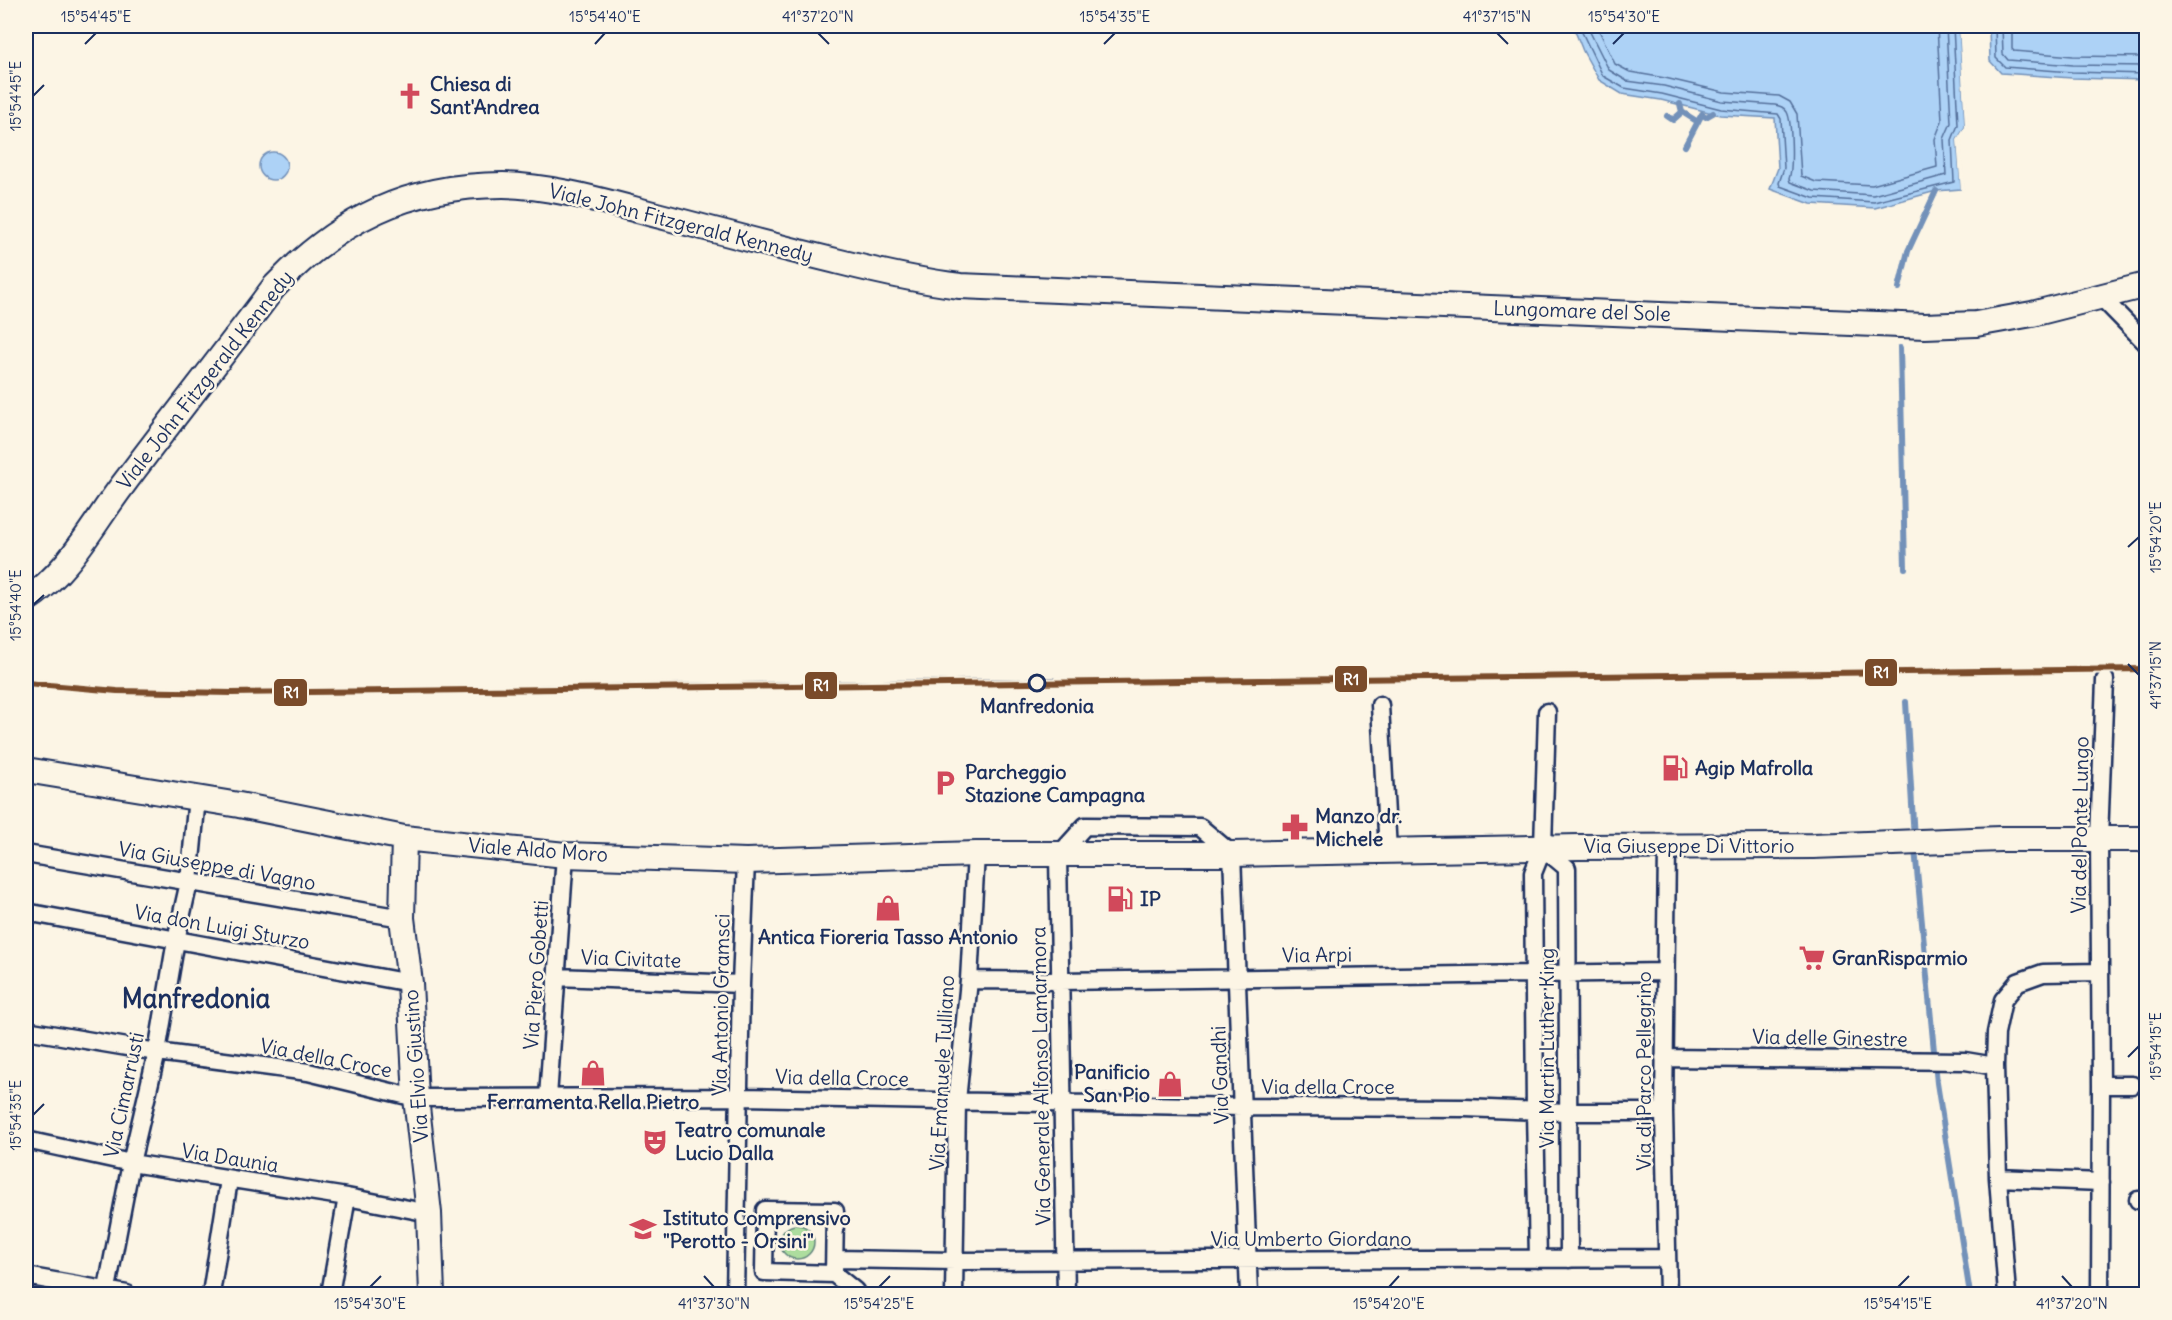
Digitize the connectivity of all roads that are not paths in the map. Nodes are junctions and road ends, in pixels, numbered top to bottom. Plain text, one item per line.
1 (2146, 285) edge
2 (1012, 288) joint
3 (2102, 298) junction
4 (2146, 343) edge
5 (26, 600) edge
6 (2105, 680) dead end
7 (1380, 705) dead end
8 (1547, 712) dead end
9 (26, 770) edge
10 (196, 797) junction
11 (404, 838) junction
12 (2099, 839) junction
13 (2146, 839) edge
14 (1667, 847) junction
15 (1543, 848) junction
16 (1388, 851) junction
17 (26, 854) edge
18 (976, 854) junction
19 (565, 855) junction
20 (1232, 855) junction
21 (1058, 856) junction
22 (746, 861) junction
23 (189, 882) junction
24 (26, 912) edge
25 (402, 918) junction
26 (176, 940) junction
27 (1567, 972) junction
28 (1665, 972) junction
29 (2099, 972) junction
30 (1535, 973) junction
31 (556, 977) junction
32 (1237, 978) junction
33 (969, 980) junction
34 (1060, 981) junction
35 (410, 983) junction
36 (741, 984) junction
37 (26, 1030) edge
38 (157, 1052) junction
39 (1664, 1058) junction
40 (1995, 1066) junction
41 (2101, 1084) junction
42 (2132, 1085) tunnel mouth
43 (548, 1097) junction
44 (740, 1097) junction
45 (416, 1098) junction
46 (957, 1101) junction
47 (1062, 1103) junction
48 (1242, 1107) junction
49 (1535, 1111) junction
50 (1568, 1112) junction
51 (1664, 1112) junction
52 (26, 1140) edge
53 (131, 1163) junction
54 (1998, 1178) junction
55 (229, 1180) junction
56 (2101, 1182) junction
57 (347, 1197) junction
58 (429, 1213) junction
59 (1569, 1258) junction
60 (1667, 1258) junction
61 (1538, 1259) junction
62 (1248, 1260) junction
63 (956, 1261) junction
64 (1065, 1261) junction
65 (835, 1266) junction
66 (26, 1276) edge
67 (107, 1293) edge
68 (127, 1294) edge
69 (211, 1294) edge
70 (330, 1294) edge
71 (432, 1294) edge
72 (735, 1294) edge
73 (855, 1294) edge
74 (954, 1294) edge
75 (1065, 1294) edge
76 (1250, 1294) edge
77 (1668, 1294) edge
78 (2007, 1294) edge
79 (2100, 1294) edge

1 - 3 street, Lungomare del Sole
2 - 3 street, Lungomare del Sole
2 - 5 street, Viale John Fitzgerald Kennedy
3 - 4 street
6 - 12 street, Via del Ponte Lungo
7 - 16 street
8 - 15 street, Via Martin Luther King
9 - 10 street, Viale Aldo Moro
10 - 11 street, Viale Aldo Moro
10 - 23 street, Via Cimarrusti
11 - 19 street, Viale Aldo Moro
11 - 25 street, Via Elvio Giustino
12 - 13 street, Via Giuseppe Di Vittorio
12 - 14 street, Via Giuseppe Di Vittorio
12 - 29 street, Via del Ponte Lungo
14 - 15 street, Via Giuseppe Di Vittorio
14 - 28 street, Via di Parco Pellegrino
15 - 16 street, Via Giuseppe Di Vittorio
15 - 27 street, Via Martin Luther King
15 - 30 street, Via Martin Luther King
16 - 20 street, Via Giuseppe Di Vittorio
17 - 23 street, Via Giuseppe di Vagno
18 - 21 street, Viale Aldo Moro
18 - 22 street, Viale Aldo Moro
18 - 33 street, Via Emanuele Tulliano
19 - 22 street, Viale Aldo Moro
19 - 31 street, Via Piero Gobetti
20 - 21 street, Viale Aldo Moro
20 - 32 street, Via Gandhi
21 - 34 street, Via Generale Alfonso Lamarmora
22 - 36 street, Via Antonio Gramsci
23 - 25 street, Via Giuseppe di Vagno
23 - 26 street, Via Cimarrusti
24 - 26 street, Via don Luigi Sturzo
25 - 35 street, Via Elvio Giustino
26 - 35 street, Via don Luigi Sturzo
26 - 38 street, Via Cimarrusti
27 - 28 street, Via Arpi
27 - 30 street, Via Arpi
27 - 50 street, Via Martin Luther King
28 - 39 street, Via di Parco Pellegrino
29 - 40 street
29 - 41 street, Via del Ponte Lungo
30 - 32 street, Via Arpi
30 - 49 street, Via Martin Luther King
31 - 36 street, Via Civitate
31 - 43 street, Via Piero Gobetti
32 - 34 street, Via Arpi
32 - 48 street, Via Gandhi
33 - 34 street, Via Arpi
33 - 46 street, Via Emanuele Tulliano
34 - 47 street, Via Generale Alfonso Lamarmora
35 - 45 street, Via Elvio Giustino
36 - 44 street, Via Antonio Gramsci
37 - 38 street, Via della Croce
38 - 45 street, Via della Croce
38 - 53 street, Via Cimarrusti
39 - 40 street, Via delle Ginestre
39 - 51 street, Via di Parco Pellegrino
40 - 54 street
41 - 42 street
41 - 56 street, Via del Ponte Lungo
43 - 44 street, Via della Croce
43 - 45 street, Via della Croce
44 - 46 street, Via della Croce
44 - 72 street, Via Antonio Gramsci
45 - 58 street, Via Elvio Giustino
46 - 47 street, Via della Croce
46 - 63 street, Via Emanuele Tulliano
47 - 48 street, Via della Croce
47 - 64 street, Via Generale Alfonso Lamarmora
48 - 49 street, Via della Croce
48 - 62 street, Via Gandhi
49 - 50 street, Via della Croce
49 - 61 street, Via Martin Luther King
50 - 51 street, Via della Croce
50 - 59 street, Via Martin Luther King
51 - 60 street, Via di Parco Pellegrino
52 - 53 street, Via Daunia
53 - 55 street, Via Daunia
53 - 67 street, Via Cimarrusti
54 - 56 street
54 - 78 street
55 - 57 street, Via Daunia
55 - 69 street
56 - 79 street, Via del Ponte Lungo
57 - 58 street, Via Daunia
57 - 70 street
58 - 71 street, Via Elvio Giustino
59 - 60 street, Via Umberto Giordano
59 - 61 street, Via Umberto Giordano
60 - 77 street, Via di Parco Pellegrino
61 - 62 street, Via Umberto Giordano
62 - 64 street, Via Umberto Giordano
62 - 76 street, Via Gandhi
63 - 64 street, Via Umberto Giordano
63 - 65 street, Via Umberto Giordano
63 - 74 street, Via Emanuele Tulliano
64 - 75 street, Via Generale Alfonso Lamarmora
65 - 65 street, Via Umberto Giordano
65 - 73 street
66 - 67 street
67 - 68 street

